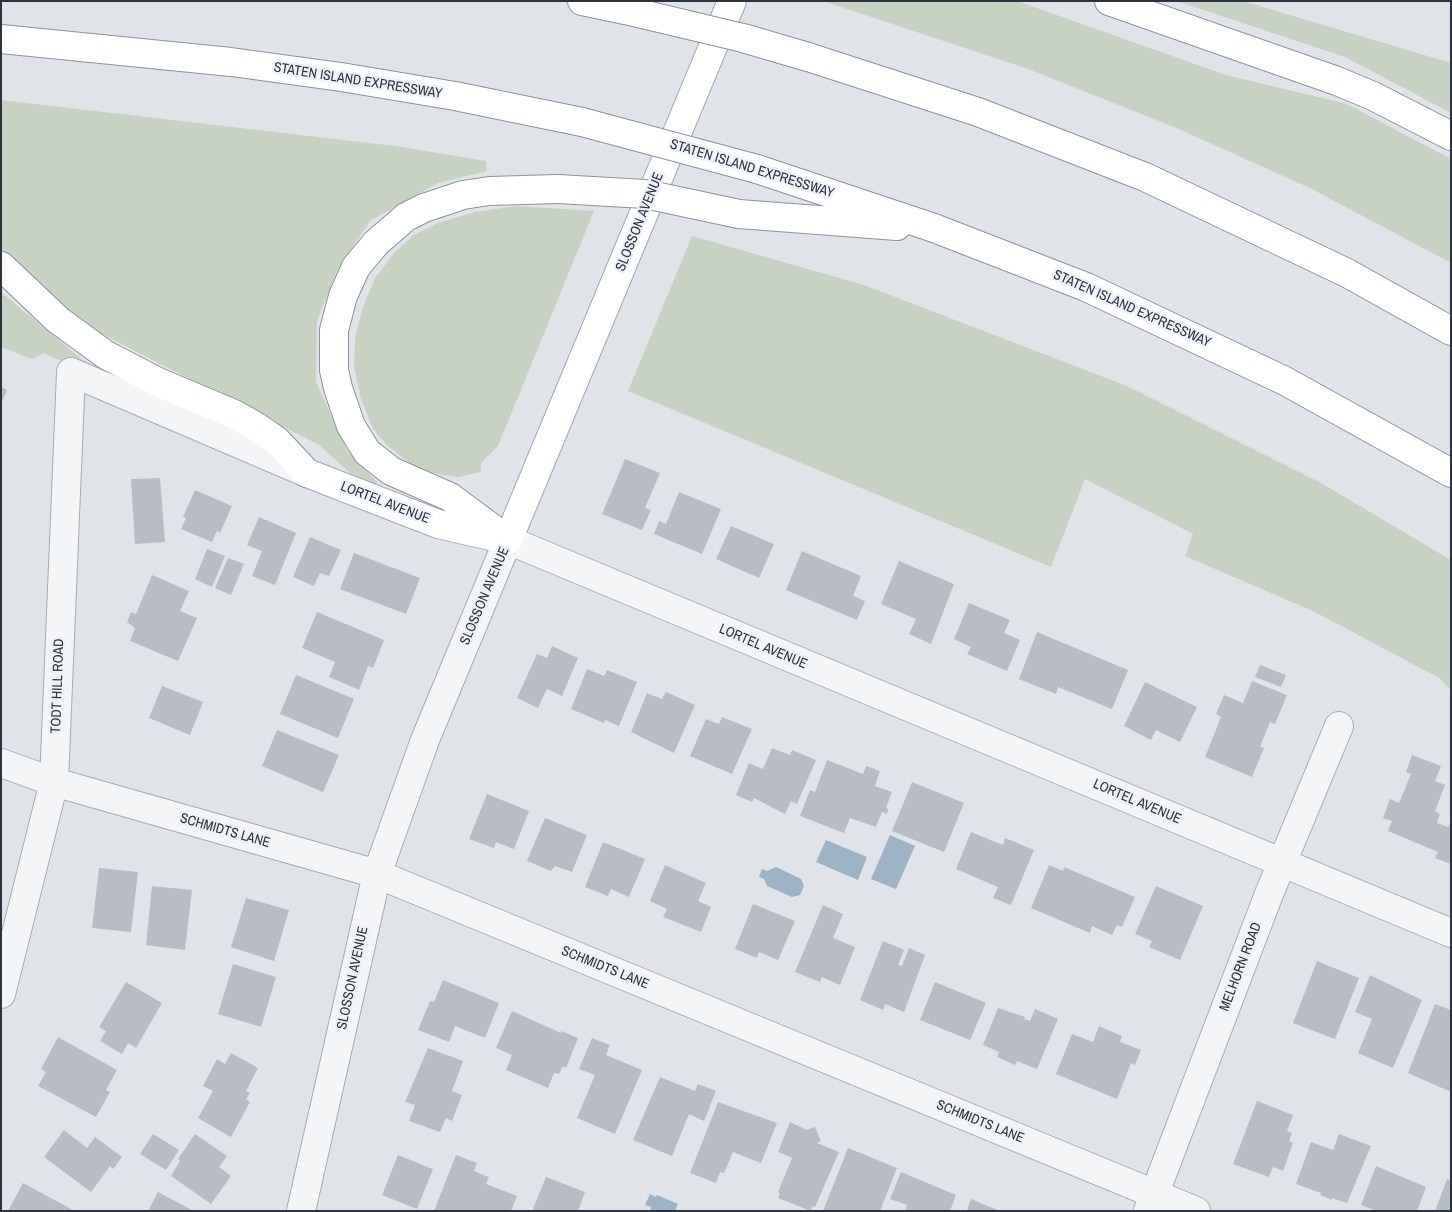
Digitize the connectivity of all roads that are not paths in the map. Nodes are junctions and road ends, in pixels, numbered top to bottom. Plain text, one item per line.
1 (582, 1) edge
2 (732, 1) edge
3 (1109, 1) edge
4 (1, 39) edge
5 (1451, 136) edge
6 (934, 228) junction
7 (1, 266) edge
8 (1451, 331) edge
9 (71, 372) joint
10 (307, 473) junction
11 (1451, 473) edge
12 (508, 540) junction
13 (1339, 726) dead end
14 (1, 763) edge
15 (54, 782) junction
16 (1283, 862) junction
17 (377, 874) junction
18 (1451, 933) edge
19 (1, 994) edge
20 (1150, 1202) edge
21 (301, 1211) edge
22 (1196, 1211) edge

1 - 8 main road, bridge
2 - 12 main road, SLOSSON AVENUE
3 - 5 main road
4 - 6 main road, STATEN ISLAND EXPRESSWAY, bridge
6 - 11 main road, STATEN ISLAND EXPRESSWAY
6 - 12 main road, bridge
7 - 10 main road
9 - 10 street, LORTEL AVENUE
9 - 15 street, TODT HILL ROAD
10 - 12 main road, LORTEL AVENUE
12 - 16 street, LORTEL AVENUE
12 - 17 street, SLOSSON AVENUE
13 - 16 street, MELHORN ROAD
14 - 15 street, SCHMIDTS LANE
15 - 17 street, SCHMIDTS LANE
15 - 19 street, TODT HILL ROAD
16 - 18 street, LORTEL AVENUE
16 - 20 street, MELHORN ROAD
17 - 20 street, SCHMIDTS LANE
17 - 21 street, SLOSSON AVENUE
20 - 22 street, SCHMIDTS LANE

